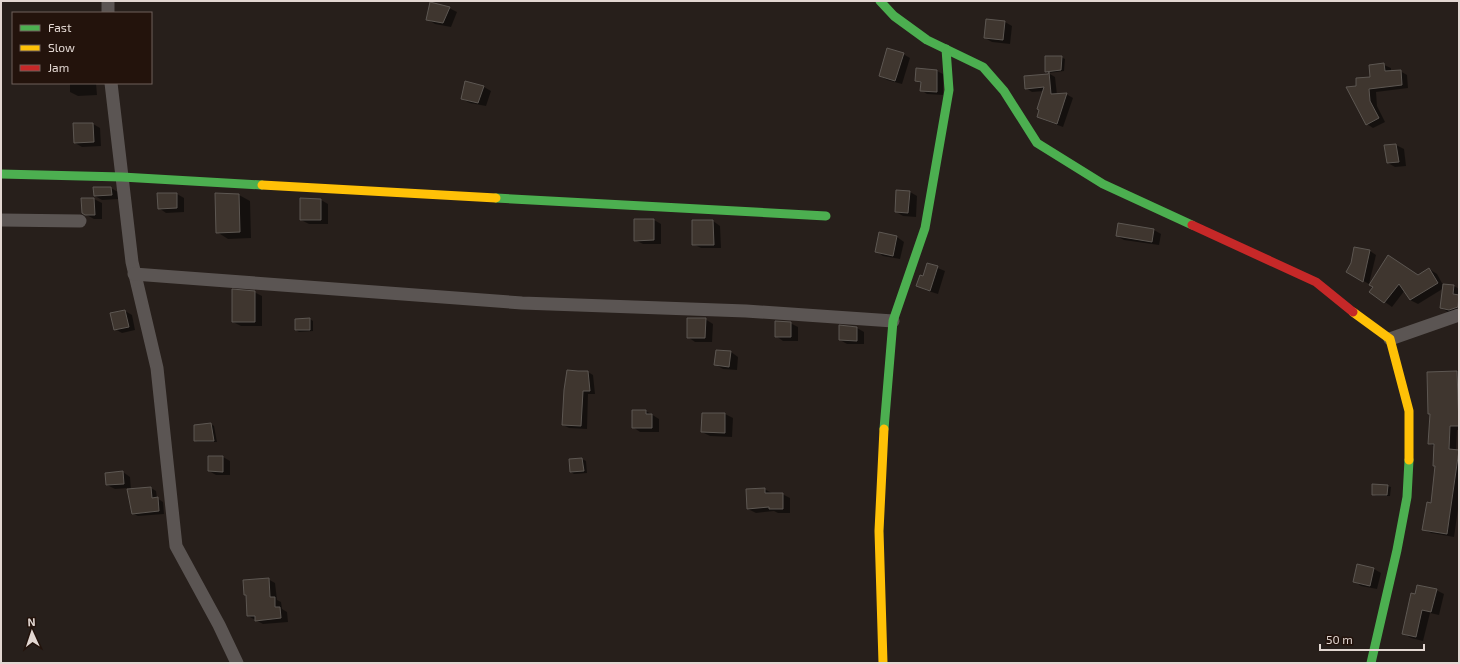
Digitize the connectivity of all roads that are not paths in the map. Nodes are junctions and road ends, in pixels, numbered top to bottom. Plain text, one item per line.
1 (108, 1) edge
2 (880, 1) edge
3 (108, 12) edge
4 (946, 48) junction
5 (111, 84) edge
6 (1, 174) edge
7 (122, 177) junction
8 (826, 216) dead end
9 (1, 220) edge
10 (80, 221) dead end
11 (134, 274) junction
12 (1459, 315) edge
13 (893, 321) junction
14 (1390, 339) junction
15 (237, 663) edge
16 (883, 663) edge
17 (1371, 663) edge

1 - 3 street
2 - 4 street
4 - 13 street
4 - 14 street
5 - 7 street
6 - 7 street
7 - 8 street
7 - 11 street
9 - 10 street
11 - 13 street
11 - 15 street
12 - 14 street
13 - 16 street
14 - 17 street

